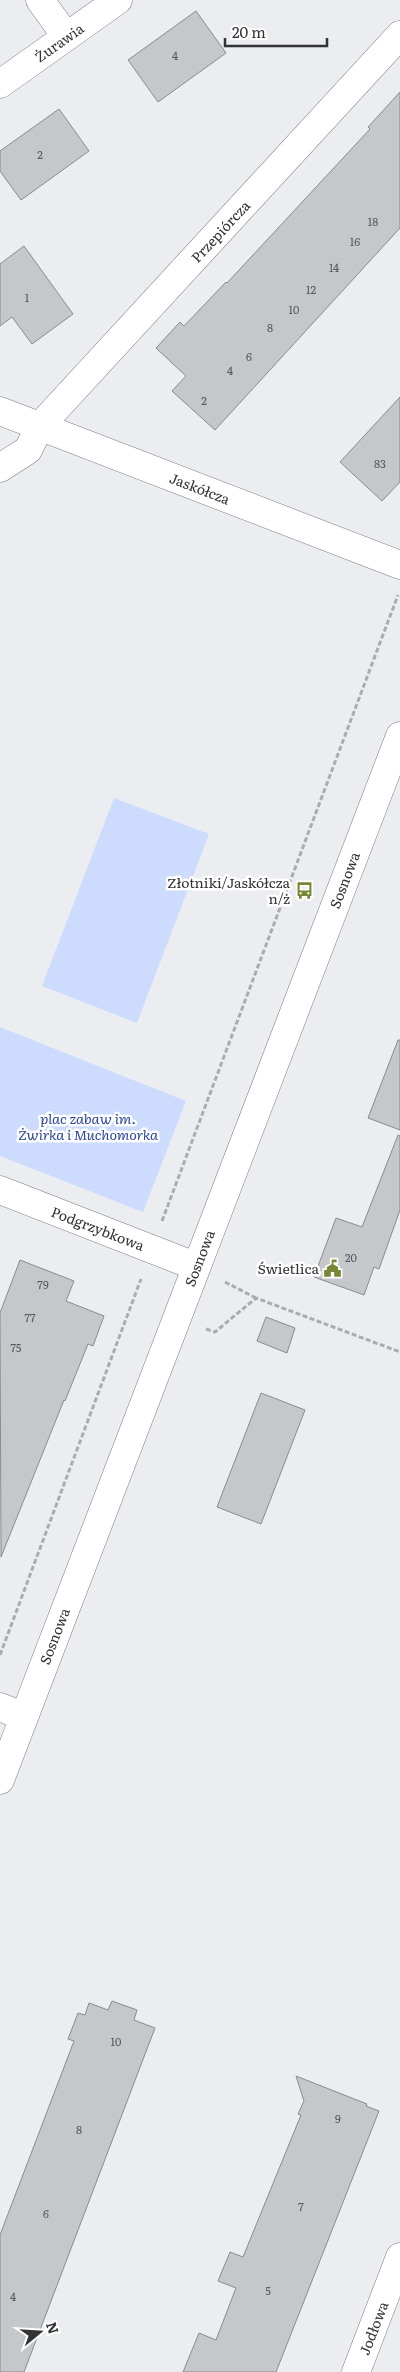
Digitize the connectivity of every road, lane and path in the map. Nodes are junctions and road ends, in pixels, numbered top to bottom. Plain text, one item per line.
1 (40, 0) edge
2 (118, 0) edge
3 (400, 35) edge
4 (66, 36) junction
5 (0, 84) edge
6 (0, 411) edge
7 (40, 426) junction
8 (0, 468) edge
9 (400, 565) edge
10 (400, 590) edge
11 (400, 736) edge
12 (0, 1190) edge
13 (152, 1248) junction
14 (196, 1266) junction
15 (175, 1319) junction
16 (400, 1352) edge
17 (0, 1655) edge
18 (12, 1712) edge
19 (0, 1780) edge
20 (400, 2257) edge
21 (356, 2372) edge

1 - 4 street
2 - 4 street, Żurawia
3 - 7 street, Przepiórcza
4 - 5 street, Żurawia
6 - 7 street, Jaskółcza
7 - 8 street, Przepiórcza
7 - 9 street, Jaskółcza
10 - 13 path
11 - 14 street, Sosnowa
12 - 13 street, Podgrzybkowa
13 - 14 street, Podgrzybkowa
13 - 17 path
14 - 15 street, Sosnowa
15 - 16 path
15 - 18 street, Sosnowa
18 - 19 street, Sosnowa
20 - 21 street, Jodłowa

